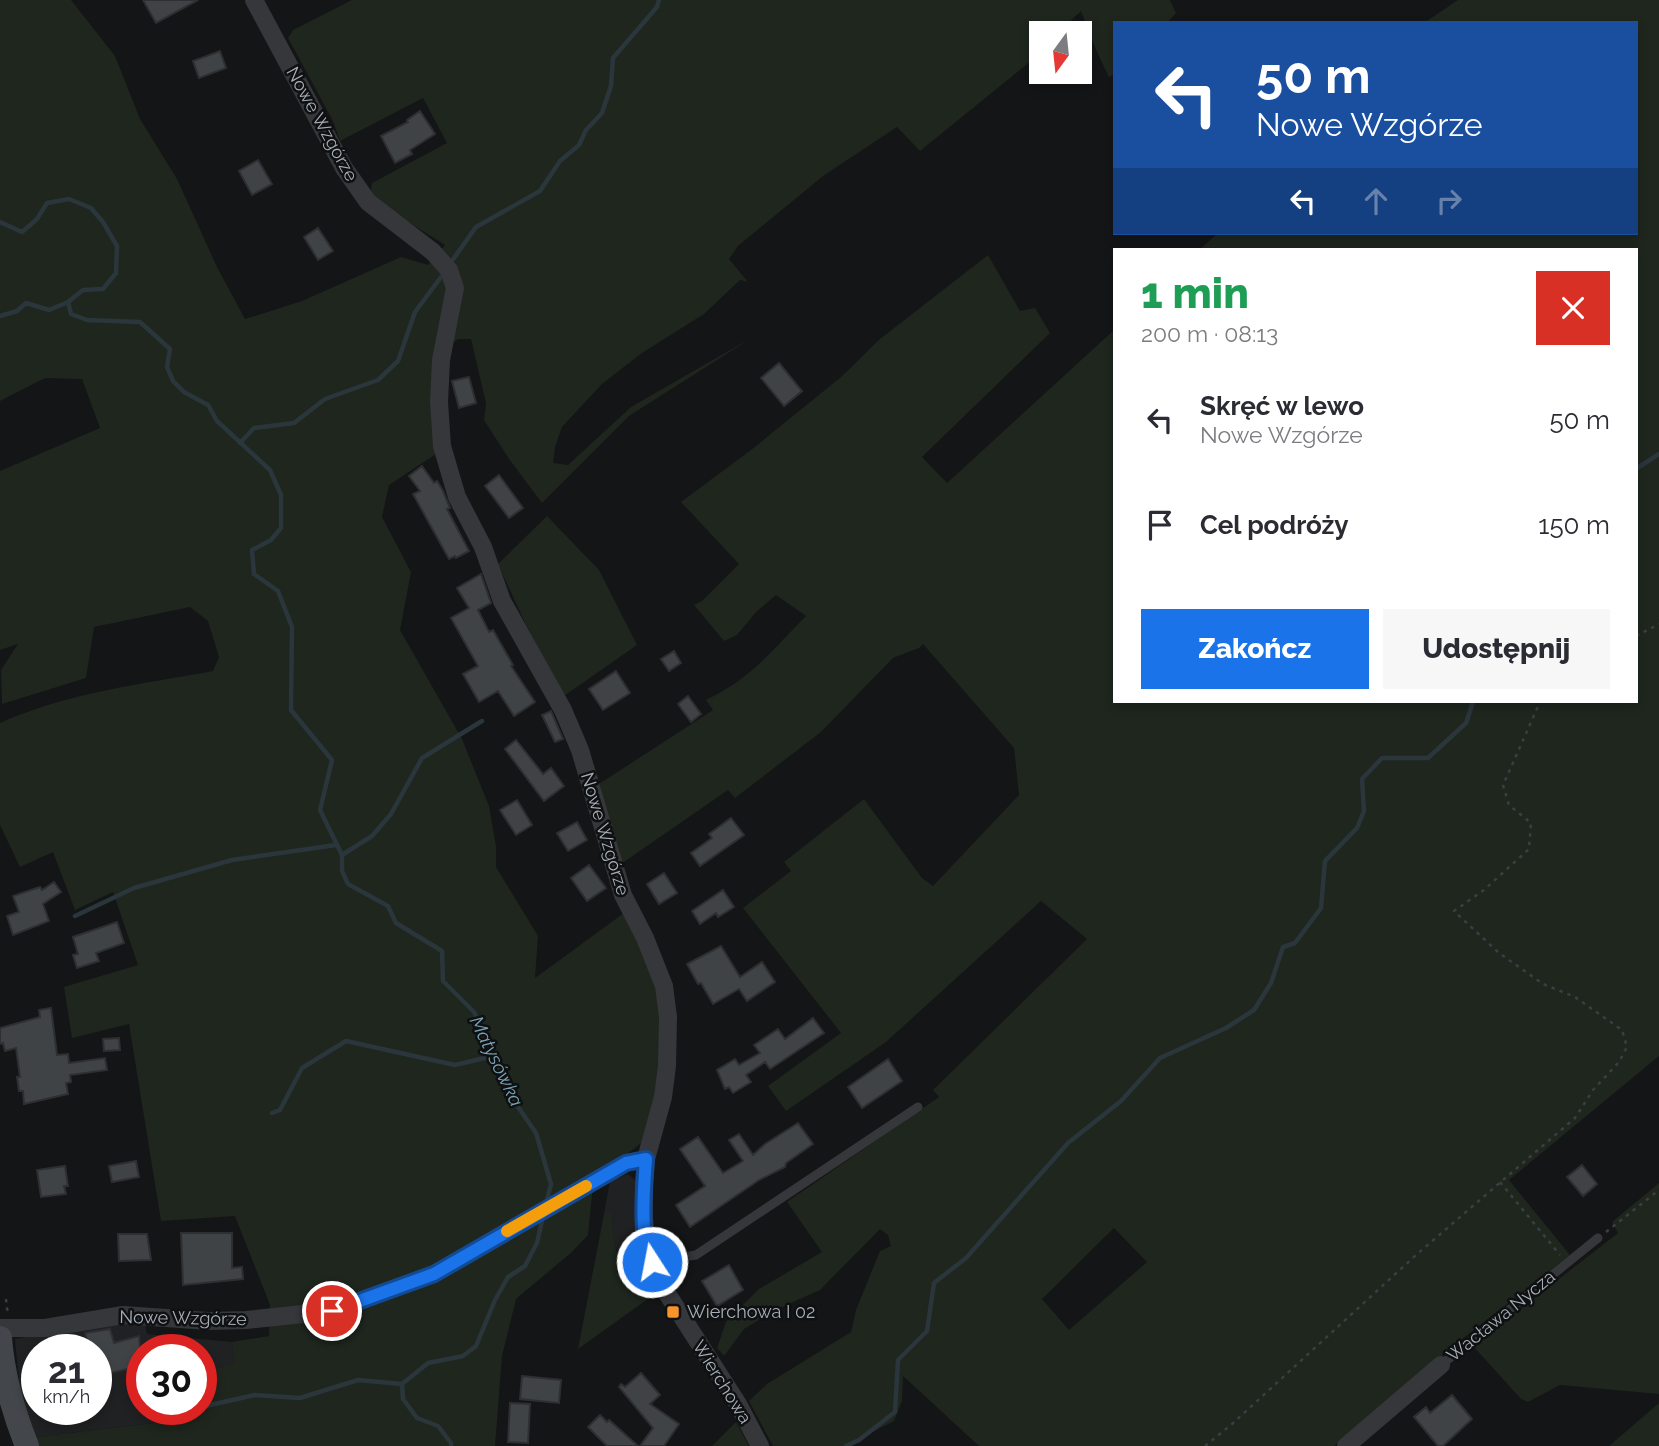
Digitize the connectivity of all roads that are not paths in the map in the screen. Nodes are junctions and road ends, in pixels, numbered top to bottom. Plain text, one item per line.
1 (254, 0) edge
2 (918, 1107) dead end
3 (646, 1159) junction
4 (1598, 1238) road end
5 (652, 1262) junction
6 (0, 1328) edge
7 (0, 1338) edge
8 (1441, 1365) joint
9 (27, 1446) edge
10 (760, 1446) edge
11 (1346, 1446) edge

1 - 3 street, Nowe Wzgórze
2 - 5 lane
3 - 5 street, Wierchowa
3 - 6 street, Nowe Wzgórze
4 - 8 lane, Wacława Nycza
5 - 10 street, Wierchowa
7 - 9 street
8 - 11 street, Wacława Nycza

